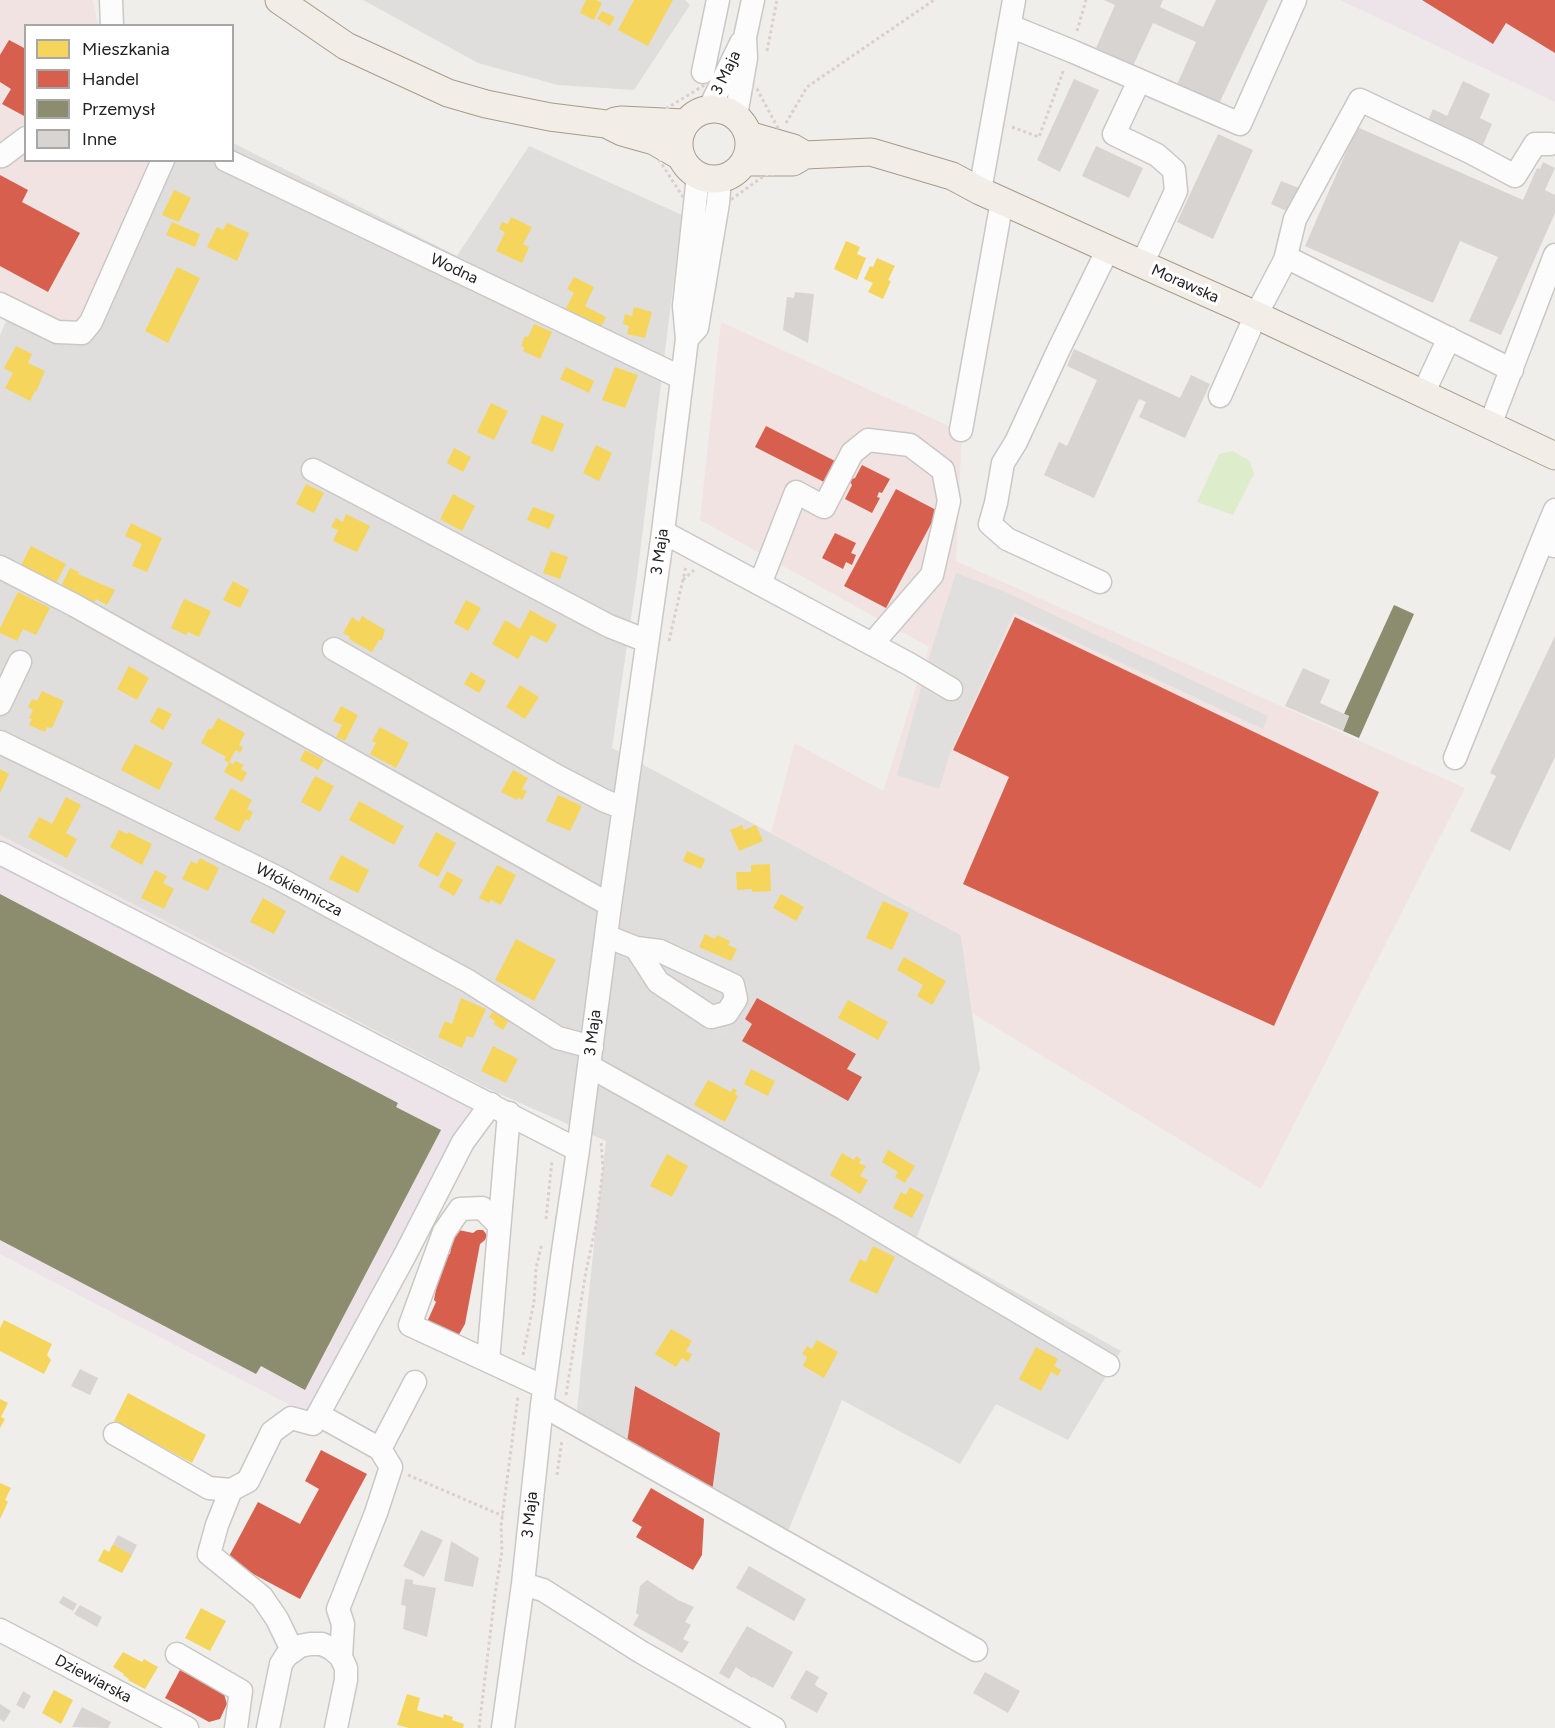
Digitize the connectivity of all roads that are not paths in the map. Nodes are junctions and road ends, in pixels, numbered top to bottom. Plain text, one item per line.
1 (111, 0) edge
2 (279, 0) edge
3 (718, 0) edge
4 (753, 0) edge
5 (1014, 0) edge
6 (1295, 0) edge
7 (112, 24) edge
8 (1010, 26) junction
9 (1139, 81) junction
10 (738, 82) junction
11 (696, 116) junction
12 (742, 126) junction
13 (654, 131) junction
14 (24, 140) edge
15 (1550, 144) dead end
16 (778, 145) junction
17 (0, 155) edge
18 (680, 156) junction
19 (162, 162) edge
20 (230, 162) edge
21 (744, 162) junction
22 (708, 190) junction
23 (991, 196) junction
24 (1108, 249) junction
25 (1555, 255) edge
26 (1286, 257) junction
27 (1142, 264) junction
28 (0, 303) edge
29 (1256, 315) junction
30 (1449, 339) junction
31 (1512, 370) junction
32 (682, 378) junction
33 (1423, 394) junction
34 (1220, 396) dead end
35 (1490, 425) junction
36 (961, 430) dead end
37 (1555, 456) edge
38 (313, 470) dead end
39 (1555, 510) edge
40 (663, 532) junction
41 (1550, 541) edge
42 (0, 567) edge
43 (1100, 582) dead end
44 (760, 584) junction
45 (647, 641) junction
46 (872, 644) junction
47 (334, 649) dead end
48 (20, 662) dead end
49 (951, 689) dead end
50 (0, 704) edge
51 (0, 742) edge
52 (1455, 758) dead end
53 (623, 808) junction
54 (0, 853) edge
55 (610, 905) junction
56 (606, 936) junction
57 (636, 948) dead end
58 (591, 1056) junction
59 (500, 1109) junction
60 (579, 1150) junction
61 (499, 1225) junction
62 (488, 1361) junction
63 (1108, 1365) dead end
64 (415, 1382) dead end
65 (543, 1396) junction
66 (319, 1415) junction
67 (115, 1434) dead end
68 (386, 1458) junction
69 (231, 1490) junction
70 (523, 1584) junction
71 (0, 1630) edge
72 (292, 1650) junction
73 (976, 1650) dead end
74 (177, 1654) dead end
75 (341, 1657) junction
76 (187, 1728) edge
77 (236, 1728) edge
78 (268, 1728) edge
79 (336, 1728) edge
80 (503, 1728) edge
81 (774, 1728) edge

1 - 7 street
2 - 13 main road
3 - 10 street
4 - 10 street, 3 Maja
5 - 8 street
6 - 9 street
8 - 9 street
8 - 23 street
9 - 27 street
10 - 11 street, 3 Maja
10 - 12 street, 3 Maja
11 - 12 main road
11 - 13 main road
11 - 18 main road
12 - 16 main road, Morawska
12 - 21 main road
13 - 18 main road
14 - 17 street
15 - 26 street
16 - 21 main road, Morawska
16 - 23 main road, Morawska
18 - 22 main road
19 - 28 street
20 - 32 street, Wodna
21 - 22 main road
22 - 32 street, 3 Maja
23 - 24 main road, Morawska
23 - 36 street
24 - 27 main road, Morawska
24 - 43 street
25 - 31 street
26 - 29 street
26 - 30 street
27 - 29 main road, Morawska
29 - 33 main road, Morawska
29 - 34 street
30 - 31 street
30 - 33 street
31 - 35 street
32 - 40 street, 3 Maja
33 - 35 main road, Morawska
35 - 37 main road, Morawska
38 - 45 street
39 - 41 street
40 - 44 street
40 - 45 street, 3 Maja
41 - 52 street
42 - 55 street
44 - 46 street
44 - 46 street
45 - 53 street, 3 Maja
46 - 49 street
47 - 53 street
48 - 50 street
51 - 58 street, Włókiennicza
53 - 55 street, 3 Maja
54 - 59 street
55 - 56 street, 3 Maja
56 - 57 street
56 - 58 street, 3 Maja
58 - 60 street, 3 Maja
58 - 63 street, Włókiennicza
59 - 60 street
59 - 61 street
59 - 66 street
60 - 65 street, 3 Maja
61 - 62 street
61 - 62 street
62 - 65 street
64 - 68 street
65 - 70 street, 3 Maja
65 - 73 street
66 - 68 street
66 - 69 street
67 - 69 street
68 - 75 street
69 - 72 street
70 - 80 street, 3 Maja
70 - 81 street
71 - 76 street, Dziewiarska
72 - 75 street
72 - 78 street
74 - 77 street
75 - 79 street

